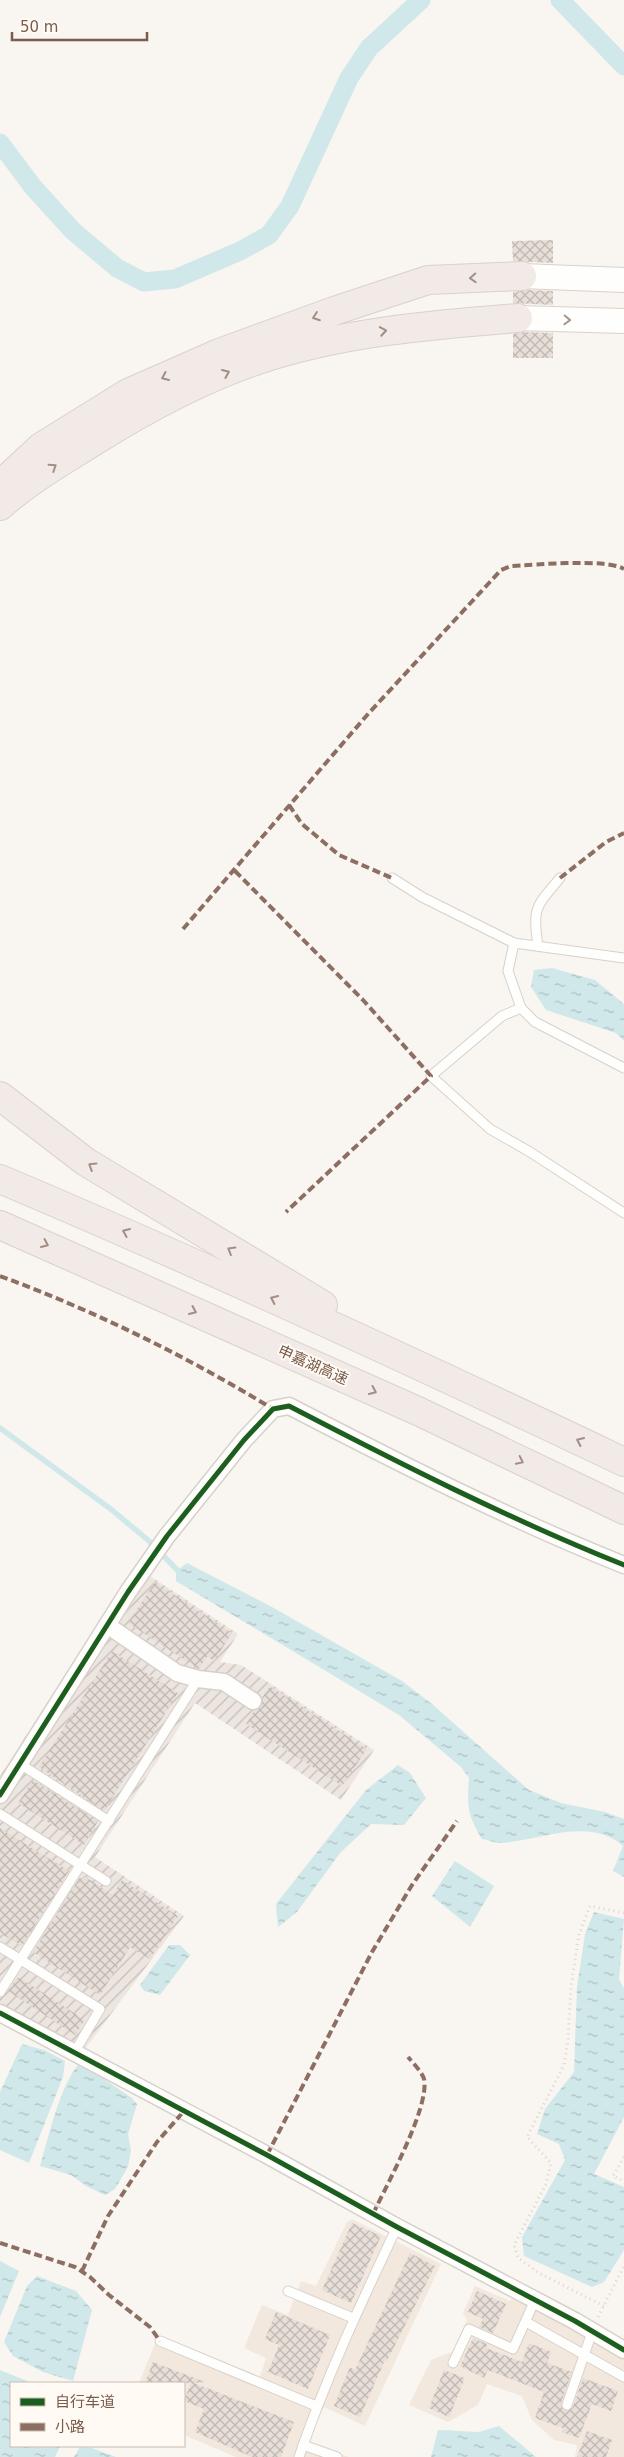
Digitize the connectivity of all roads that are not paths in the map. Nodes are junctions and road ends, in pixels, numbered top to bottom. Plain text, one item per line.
1 (522, 276) joint
2 (624, 280) edge
3 (518, 318) joint
4 (624, 321) edge
5 (5, 488) edge
6 (0, 511) edge
7 (392, 878) dead end
8 (560, 878) dead end
9 (514, 943) junction
10 (538, 946) junction
11 (624, 958) edge
12 (522, 1008) junction
13 (624, 1068) edge
14 (0, 1096) edge
15 (0, 1179) edge
16 (624, 1213) edge
17 (0, 1225) edge
18 (438, 1374) junction
19 (624, 1462) edge
20 (624, 1510) edge
21 (624, 1565) edge
22 (107, 1624) junction
23 (198, 1679) junction
24 (253, 1701) dead end
25 (20, 1764) junction
26 (0, 1795) edge
27 (0, 1814) edge
28 (109, 1821) junction
29 (81, 1865) junction
30 (106, 1881) dead end
31 (0, 1947) edge
32 (20, 1960) junction
33 (0, 1992) edge
34 (0, 2013) edge
35 (74, 2053) junction
36 (397, 2228) junction
37 (288, 2291) dead end
38 (535, 2300) junction
39 (353, 2318) junction
40 (526, 2322) junction
41 (592, 2332) junction
42 (160, 2341) dead end
43 (624, 2350) edge
44 (584, 2355) junction
45 (453, 2363) dead end
46 (624, 2377) edge
47 (567, 2405) dead end
48 (316, 2406) junction
49 (303, 2445) junction
50 (299, 2457) edge
51 (336, 2457) edge

1 - 2 main road
1 -> 5 highway
3 -> 4 main road
5 -> 3 highway
5 - 6 highway
7 - 9 lane
8 - 10 lane
9 - 10 lane
9 - 12 lane
10 - 11 lane
12 - 13 lane
12 - 16 lane
18 -> 14 highway
18 -> 15 highway
17 -> 20 highway, 申嘉湖高速
19 -> 18 highway
21 - 22 street
22 - 23 street
22 - 25 street
23 - 24 street
23 - 28 lane
25 - 26 street
25 - 28 lane
27 - 29 lane
28 - 29 lane
29 - 30 lane
29 - 32 lane
31 - 32 lane
32 - 33 lane
32 - 35 lane
34 - 35 street
35 - 36 street
36 - 38 street
36 - 39 lane
37 - 39 lane
38 - 40 lane
38 - 41 street
39 - 48 lane
40 - 44 lane
40 - 45 lane
41 - 43 street
41 - 44 lane
42 - 48 lane
44 - 46 lane
44 - 47 lane
48 - 49 lane
49 - 50 lane
49 - 51 lane

